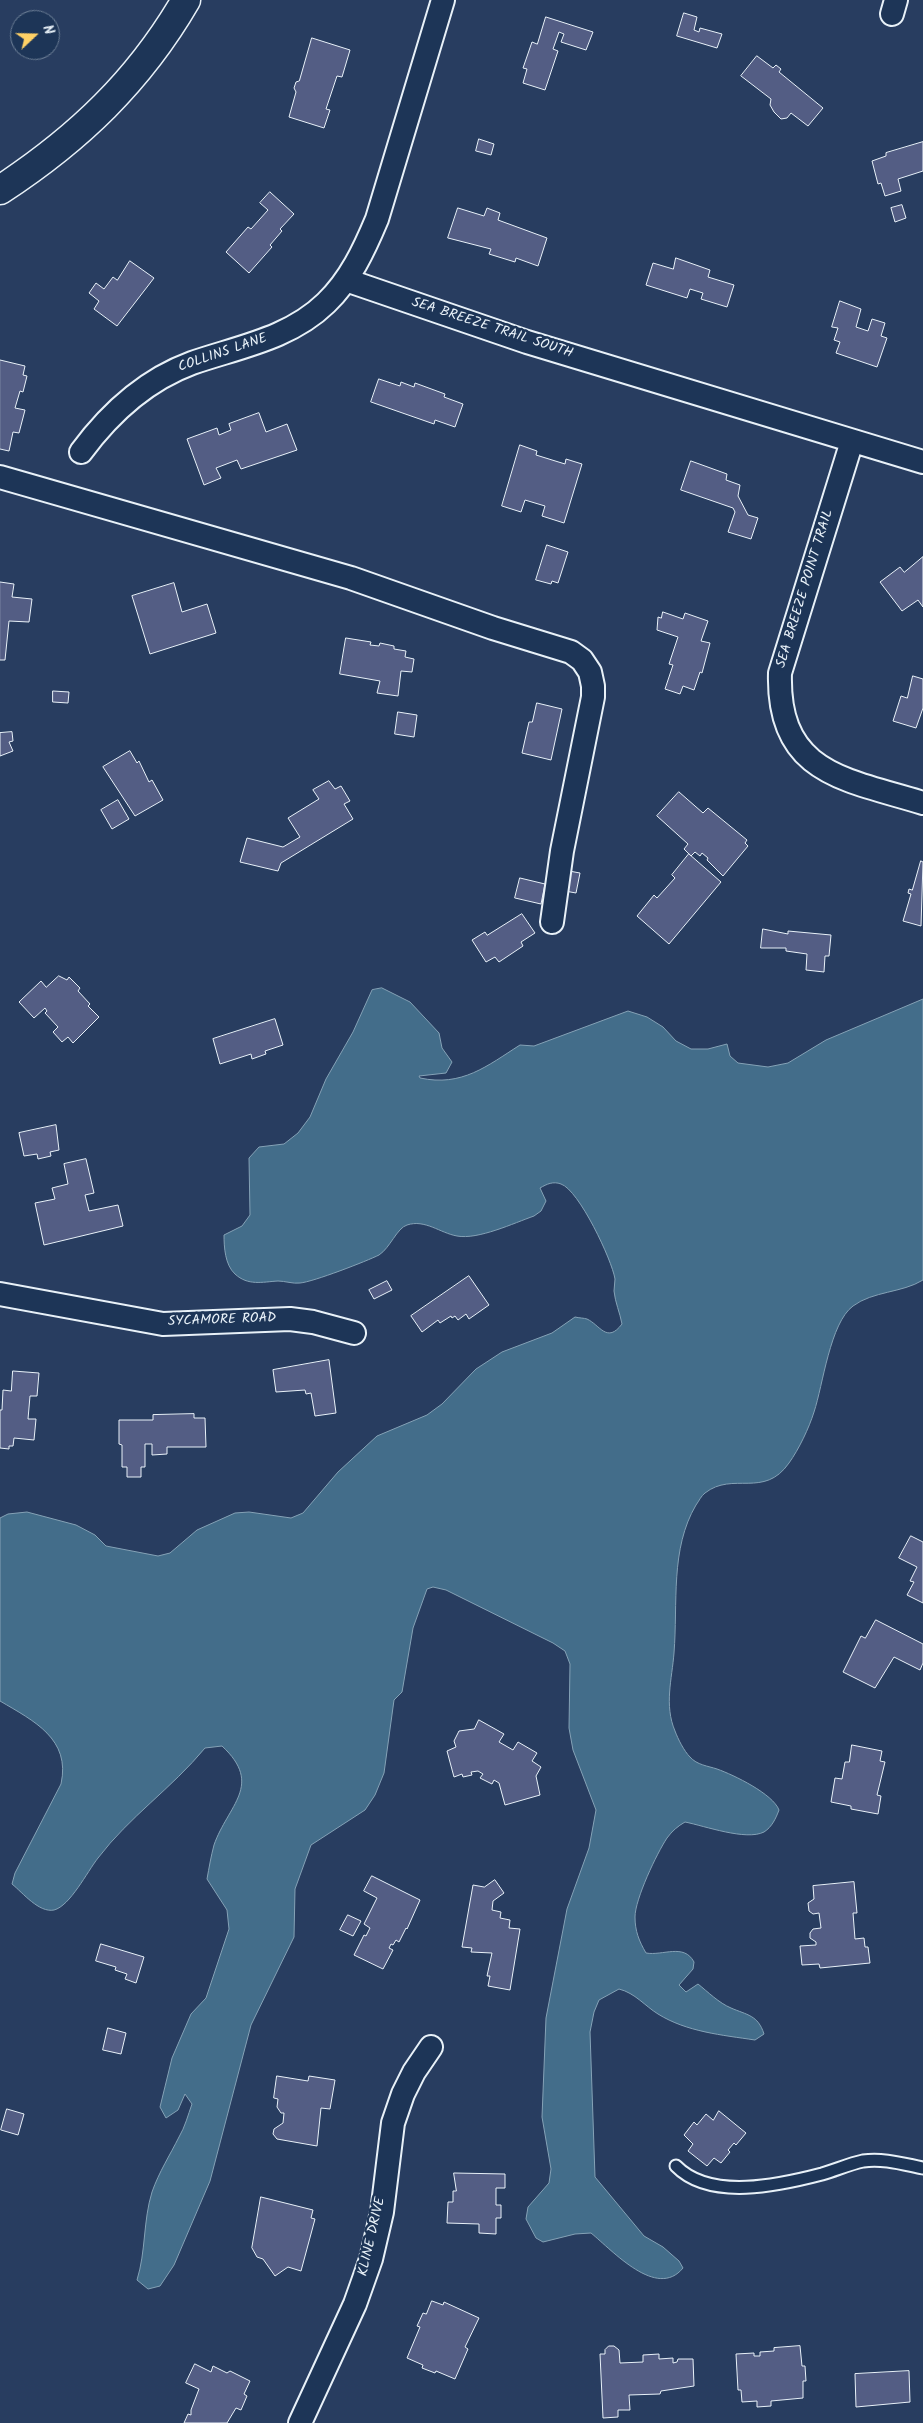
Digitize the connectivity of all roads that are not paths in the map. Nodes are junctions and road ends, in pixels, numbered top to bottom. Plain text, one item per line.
1 (186, 0) edge
2 (443, 0) edge
3 (0, 190) edge
4 (346, 280) junction
5 (852, 441) junction
6 (81, 452) dead end
7 (923, 462) edge
8 (0, 477) edge
9 (923, 803) edge
10 (552, 922) dead end
11 (0, 1294) edge
12 (354, 1333) dead end
13 (431, 2047) dead end
14 (676, 2166) dead end
15 (923, 2168) edge
16 (300, 2423) edge

1 - 3 street
2 - 4 street
4 - 5 street, SEA BREEZE TRAIL SOUTH
4 - 6 street, COLLINS LANE
5 - 7 street, SEA BREEZE TRAIL SOUTH
5 - 9 street, SEA BREEZE POINT TRAIL
8 - 10 street
11 - 12 street, SYCAMORE ROAD
13 - 16 street, KLINE DRIVE
14 - 15 lane

